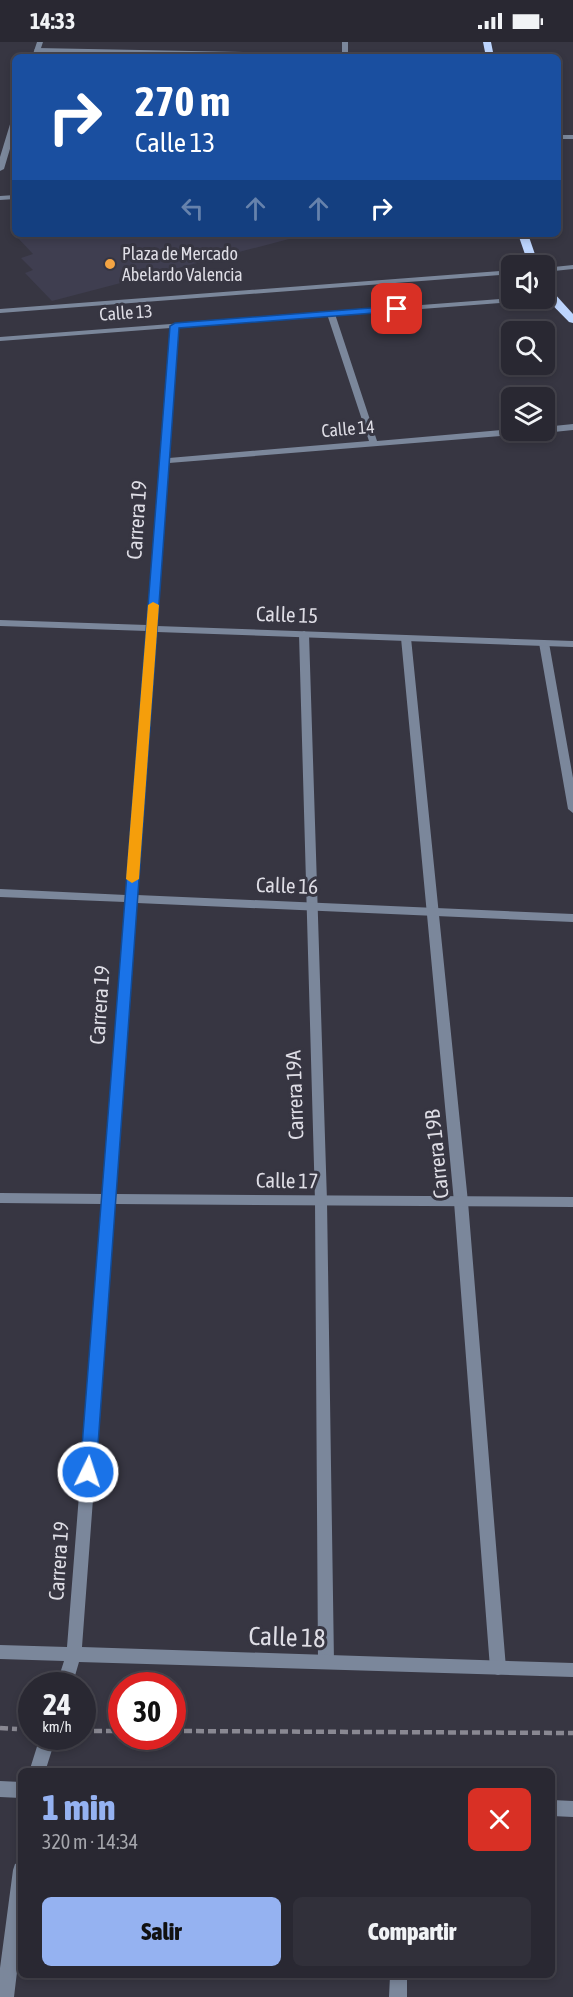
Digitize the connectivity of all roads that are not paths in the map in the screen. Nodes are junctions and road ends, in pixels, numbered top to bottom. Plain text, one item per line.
1 (37, 50) edge
2 (131, 54) edge
3 (12, 131) edge
4 (0, 169) edge
5 (524, 237) edge
6 (530, 255) edge
7 (573, 267) edge
8 (555, 269) edge
9 (501, 273) edge
10 (501, 301) edge
11 (555, 305) edge
12 (0, 311) edge
13 (331, 314) junction
14 (573, 320) edge
15 (175, 326) junction
16 (0, 339) edge
17 (573, 428) edge
18 (555, 429) edge
19 (501, 433) edge
20 (374, 444) junction
21 (164, 461) junction
22 (0, 623) edge
23 (152, 628) junction
24 (304, 634) junction
25 (406, 638) junction
26 (544, 643) junction
27 (573, 644) edge
28 (573, 809) edge
29 (0, 893) edge
30 (131, 899) junction
31 (311, 907) junction
32 (432, 912) junction
33 (573, 918) edge
34 (0, 1198) edge
35 (108, 1199) junction
36 (321, 1201) junction
37 (461, 1202) junction
38 (573, 1203) edge
39 (0, 1652) edge
40 (74, 1654) junction
41 (326, 1662) junction
42 (498, 1668) junction
43 (573, 1670) edge
44 (68, 1672) edge
45 (44, 1750) edge
46 (38, 1768) edge
47 (0, 1789) edge
48 (18, 1790) edge
49 (555, 1808) edge
50 (573, 1809) edge
51 (18, 1894) edge
52 (399, 1978) edge
53 (5, 1997) edge
54 (398, 1997) edge

1 - 2 street
3 - 4 street
5 - 6 main road
7 - 8 street
9 - 12 street, Calle 13
10 - 13 street, Calle 13
11 - 14 main road
13 - 15 street, Calle 13
13 - 20 street
15 - 16 street, Calle 13
15 - 21 street, Carrera 19
17 - 18 street
19 - 20 street, Calle 14
20 - 21 street, Calle 14
21 - 23 street, Carrera 19
22 - 23 street, Calle 15
23 - 24 street, Calle 15
23 - 30 street, Carrera 19
24 - 25 street, Calle 15
24 - 31 street, Carrera 19A
25 - 26 street, Calle 15
25 - 32 street, Carrera 19B
26 - 27 street, Calle 15
26 - 28 street
29 - 30 street, Calle 16
30 - 31 street, Calle 16
30 - 35 street, Carrera 19
31 - 32 street, Calle 16
31 - 36 street, Carrera 19A
32 - 33 street, Calle 16
32 - 37 street, Carrera 19B
34 - 35 street, Calle 17
35 - 36 street, Calle 17
35 - 40 street, Carrera 19
36 - 37 street, Calle 17
36 - 41 street, Carrera 19A
37 - 38 street, Calle 17
37 - 42 street, Carrera 19B
39 - 40 street, Calle 18
40 - 41 street, Calle 18
40 - 44 street, Carrera 19
41 - 42 street, Calle 18
42 - 43 street, Calle 18
45 - 46 street
47 - 48 street
49 - 50 street
51 - 53 street
52 - 54 street

